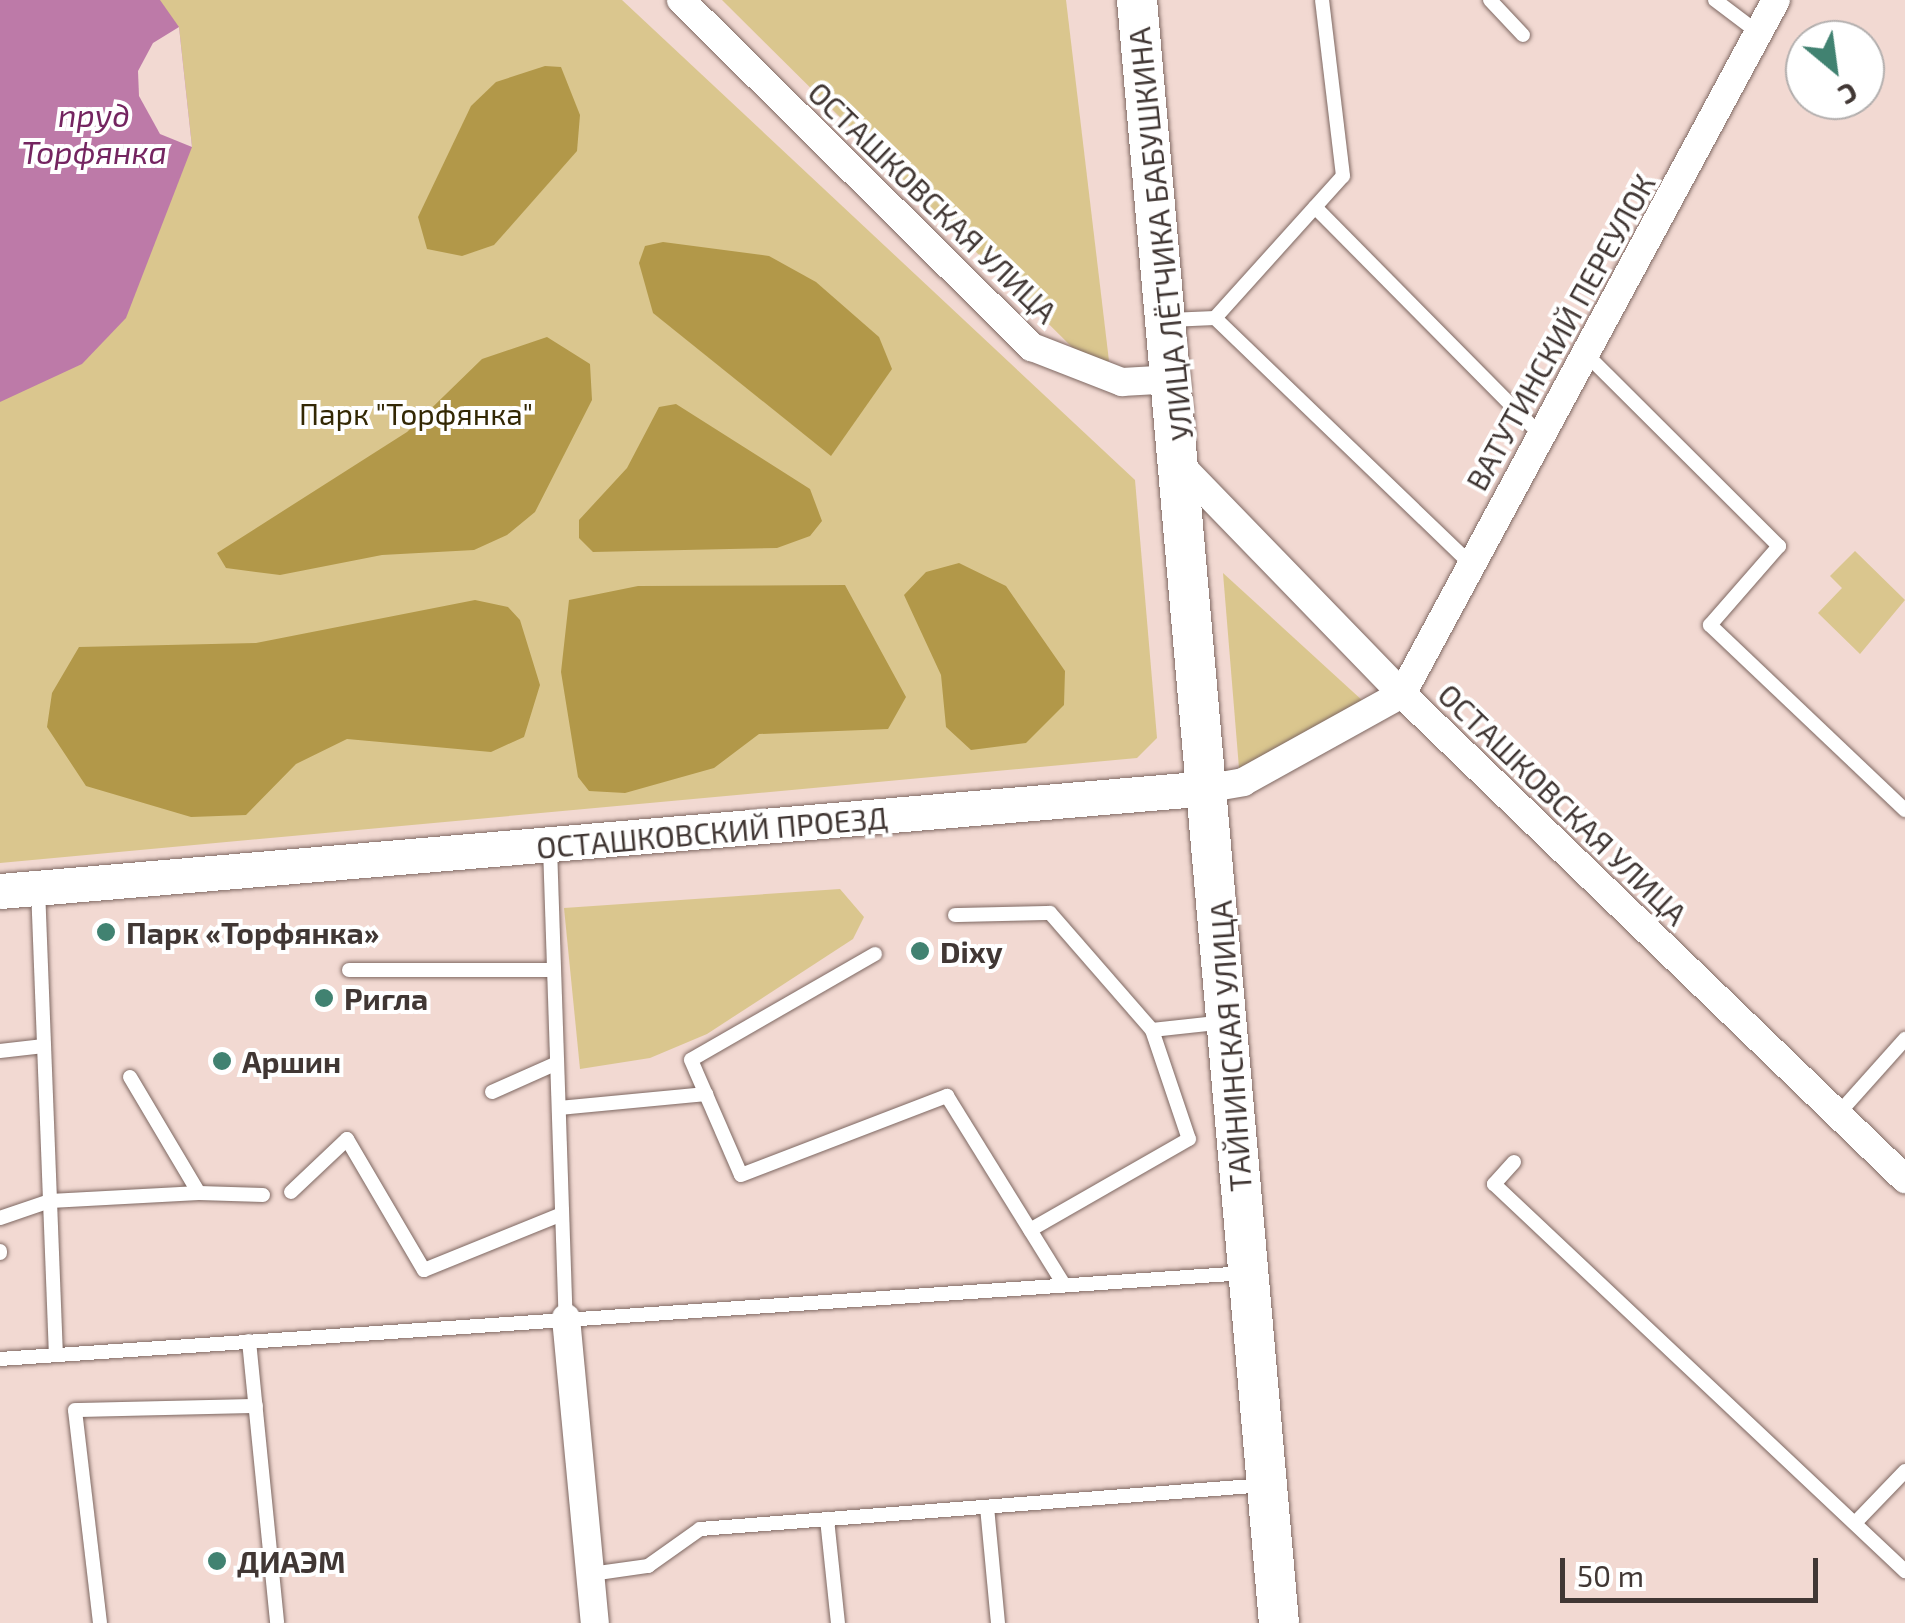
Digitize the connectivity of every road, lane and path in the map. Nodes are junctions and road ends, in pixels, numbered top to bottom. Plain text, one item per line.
1 (681, 0) edge
2 (1137, 0) edge
3 (1322, 0) edge
4 (1490, 0) edge
5 (1715, 0) edge
6 (1776, 0) edge
7 (1524, 34) dead end
8 (1760, 34) junction
9 (1315, 207) junction
10 (1215, 318) junction
11 (1169, 320) junction
12 (1585, 353) junction
13 (1175, 379) junction
14 (1541, 435) junction
15 (1184, 468) junction
16 (1471, 564) junction
17 (1402, 694) junction
18 (1210, 788) junction
19 (1905, 810) edge
20 (550, 847) junction
21 (38, 888) junction
22 (0, 891) edge
23 (954, 915) dead end
24 (875, 954) dead end
25 (350, 970) dead end
26 (554, 970) junction
27 (1228, 1021) junction
28 (1152, 1030) junction
29 (1905, 1038) edge
30 (44, 1046) junction
31 (0, 1051) edge
32 (558, 1063) junction
33 (130, 1078) dead end
34 (492, 1092) dead end
35 (706, 1094) junction
36 (559, 1108) junction
37 (1838, 1114) junction
38 (1514, 1162) dead end
39 (1905, 1180) edge
40 (290, 1192) dead end
41 (199, 1193) junction
42 (263, 1194) dead end
43 (50, 1201) junction
44 (562, 1214) junction
45 (0, 1218) edge
46 (1030, 1230) junction
47 (1246, 1273) junction
48 (1064, 1285) junction
49 (566, 1318) junction
50 (249, 1341) junction
51 (56, 1355) junction
52 (0, 1359) edge
53 (256, 1406) junction
54 (1905, 1471) edge
55 (1266, 1485) junction
56 (987, 1507) junction
57 (827, 1520) junction
58 (1855, 1524) junction
59 (1905, 1571) edge
60 (591, 1574) junction
61 (100, 1623) edge
62 (277, 1623) edge
63 (596, 1623) edge
64 (838, 1623) edge
65 (998, 1623) edge
66 (1280, 1623) edge

1 - 13 street, ОСТАШКОВСКАЯ УЛИЦА
2 - 11 main road, УЛИЦА ЛЁТЧИКА БАБУШКИНА
3 - 9 lane
4 - 7 lane
5 - 8 lane
6 - 8 street, ВАТУТИНСКИЙ ПЕРЕУЛОК
8 - 12 street, ВАТУТИНСКИЙ ПЕРЕУЛОК
9 - 10 lane
9 - 14 lane
10 - 11 lane
10 - 16 lane
11 - 13 main road, УЛИЦА ЛЁТЧИКА БАБУШКИНА
12 - 14 street, ВАТУТИНСКИЙ ПЕРЕУЛОК
12 - 19 lane
13 - 15 main road, УЛИЦА ЛЁТЧИКА БАБУШКИНА
14 - 16 street, ВАТУТИНСКИЙ ПЕРЕУЛОК
15 - 17 street, ОСТАШКОВСКАЯ УЛИЦА
15 - 18 main road, ТАЙНИНСКАЯ УЛИЦА
16 - 17 street, ВАТУТИНСКИЙ ПЕРЕУЛОК
17 - 18 street, ОСТАШКОВСКИЙ ПРОЕЗД
17 - 37 street, ОСТАШКОВСКАЯ УЛИЦА
18 - 20 street, ОСТАШКОВСКИЙ ПРОЕЗД
18 - 27 main road, ТАЙНИНСКАЯ УЛИЦА
20 - 21 street, ОСТАШКОВСКИЙ ПРОЕЗД
20 - 26 lane
21 - 22 street, ОСТАШКОВСКИЙ ПРОЕЗД
21 - 30 lane
23 - 28 lane
24 - 35 lane
25 - 26 lane
26 - 32 lane
27 - 28 lane
27 - 47 main road, ТАЙНИНСКАЯ УЛИЦА
28 - 46 lane
29 - 37 lane
30 - 31 lane
30 - 43 lane
32 - 34 lane
32 - 36 lane
33 - 41 lane
35 - 36 lane
35 - 46 lane
36 - 44 lane
37 - 39 street, ОСТАШКОВСКАЯ УЛИЦА
38 - 58 lane
40 - 44 lane
41 - 42 lane
41 - 43 lane
43 - 45 lane
43 - 51 lane
44 - 49 lane
46 - 48 lane
47 - 48 lane
47 - 55 main road, ТАЙНИНСКАЯ УЛИЦА
48 - 49 lane
49 - 50 lane
49 - 60 street
50 - 51 lane
50 - 53 lane
51 - 52 lane
53 - 61 lane
53 - 62 lane
54 - 58 lane
55 - 56 lane
55 - 66 main road, ТАЙНИНСКАЯ УЛИЦА
56 - 57 lane
56 - 65 lane
57 - 60 lane
57 - 64 lane
58 - 59 lane
60 - 63 street

